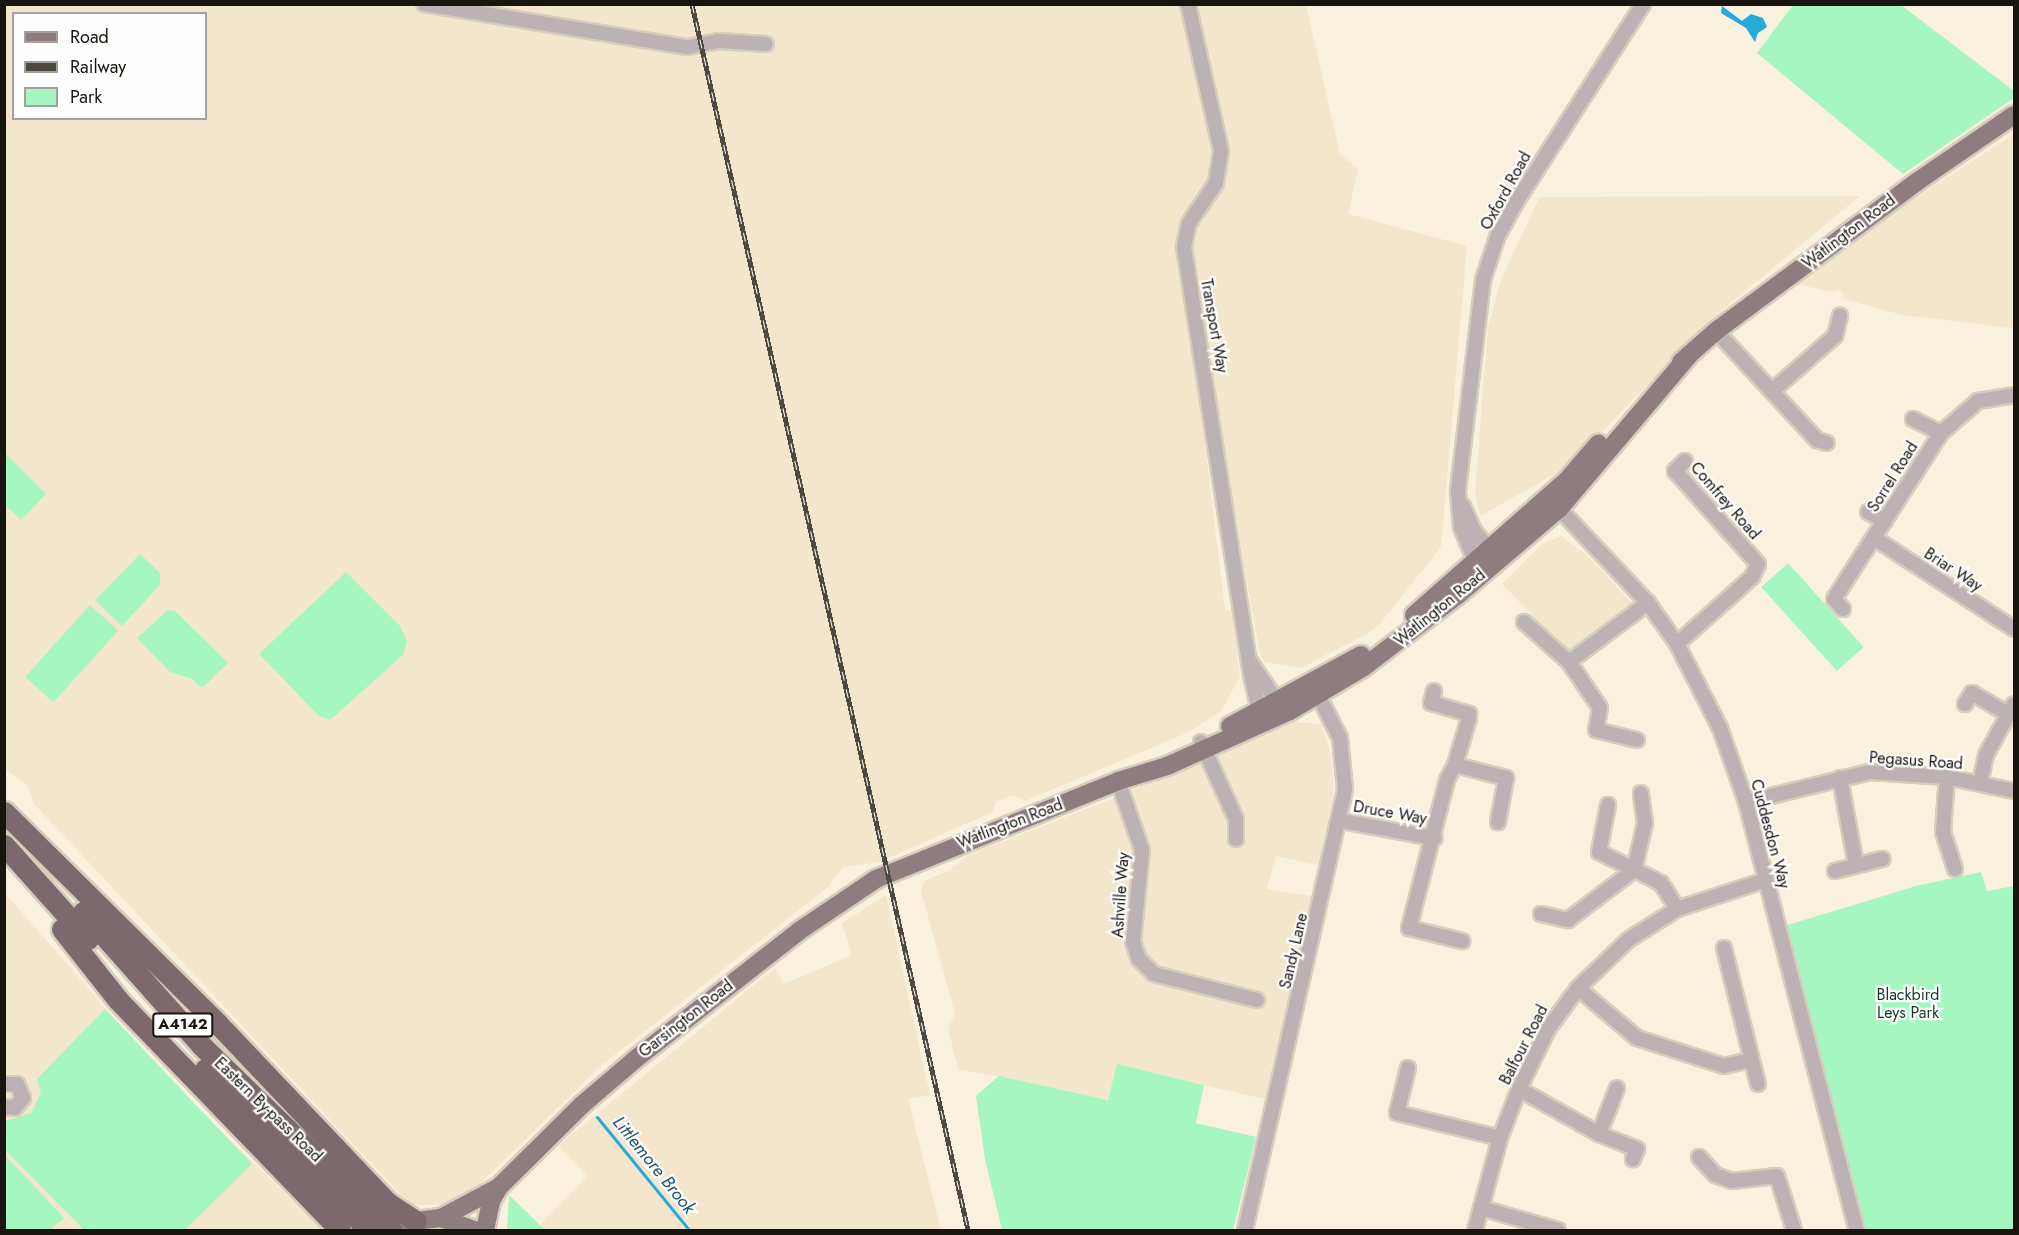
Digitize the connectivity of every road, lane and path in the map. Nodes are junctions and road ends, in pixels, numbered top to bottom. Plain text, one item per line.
1 (424, 4) edge
2 (1188, 4) edge
3 (1643, 4) edge
4 (766, 44) dead end
5 (2014, 116) edge
6 (1840, 316) dead end
7 (1716, 331) junction
8 (1772, 391) junction
9 (2014, 395) edge
10 (1913, 419) dead end
11 (1941, 433) junction
12 (1827, 442) dead end
13 (1685, 461) dead end
14 (1458, 490) junction
15 (1554, 503) junction
16 (1868, 512) dead end
17 (1885, 521) junction
18 (1874, 537) junction
19 (1494, 554) junction
20 (1478, 568) junction
21 (1648, 603) junction
22 (1843, 609) dead end
23 (1524, 622) dead end
24 (2014, 629) edge
25 (1677, 644) junction
26 (1569, 662) junction
27 (1251, 663) junction
28 (1315, 688) junction
29 (1276, 700) junction
30 (1431, 702) dead end
31 (1965, 704) dead end
32 (2011, 709) edge
33 (1265, 714) junction
34 (1637, 740) dead end
35 (1203, 746) junction
36 (1455, 765) junction
37 (1947, 777) junction
38 (1840, 778) junction
39 (1124, 780) junction
40 (1980, 783) junction
41 (2014, 791) edge
42 (1641, 793) dead end
43 (1746, 802) junction
44 (1608, 805) dead end
45 (4, 812) edge
46 (1341, 821) junction
47 (1498, 822) dead end
48 (4, 824) edge
49 (1434, 838) junction
50 (1236, 839) dead end
51 (4, 845) edge
52 (1882, 859) dead end
53 (1957, 860) dead end
54 (1856, 865) junction
55 (1634, 870) junction
56 (890, 871) joint
57 (1835, 871) dead end
58 (30, 874) junction
59 (1766, 880) junction
60 (1677, 909) junction
61 (1541, 914) dead end
62 (1462, 941) dead end
63 (1724, 948) dead end
64 (1578, 988) junction
65 (1257, 1000) dead end
66 (1751, 1060) junction
67 (1408, 1068) dead end
68 (4, 1084) edge
69 (1758, 1084) dead end
70 (1617, 1088) dead end
71 (1519, 1089) junction
72 (4, 1107) edge
73 (1599, 1134) junction
74 (1500, 1138) junction
75 (1699, 1157) dead end
76 (1633, 1159) dead end
77 (499, 1187) junction
78 (1481, 1208) junction
79 (441, 1218) junction
80 (369, 1223) edge
81 (407, 1226) edge
82 (340, 1230) edge
83 (391, 1230) edge
84 (474, 1230) edge
85 (485, 1230) edge
86 (1245, 1230) edge
87 (1475, 1230) edge
88 (1558, 1230) edge
89 (1794, 1230) edge
90 (1857, 1230) edge

1 - 4 street
2 - 27 street, Transport Way
3 - 14 street, Oxford Road
5 - 7 main road, Watlington Road
6 - 8 street
7 - 8 street
7 - 15 main road, Watlington Road
8 - 12 street
9 - 11 street, Sorrel Road
10 - 11 street
11 - 17 street, Sorrel Road
13 - 25 street, Comfrey Road
14 - 19 street, Oxford Road
14 - 20 street, Oxford Road
15 - 19 main road, Watlington Road
15 - 21 street, Cuddesdon Way
16 - 17 street
17 - 18 street, Sorrel Road
18 - 22 street, Sorrel Road
18 - 24 street, Briar Way
19 - 20 main road, Watlington Road
20 - 28 main road, Watlington Road
21 - 25 street, Cuddesdon Way
21 - 26 street
23 - 26 street
25 - 43 street, Cuddesdon Way
26 - 34 street
27 - 29 street, Transport Way
27 - 33 street, Transport Way
28 - 29 main road, Watlington Road
28 - 33 main road, Watlington Road
28 - 46 street, Sandy Lane
29 - 33 main road, Watlington Road
30 - 36 street, Druce Way
31 - 32 street
32 - 40 street
33 - 35 main road, Watlington Road
35 - 39 main road, Watlington Road
35 - 50 street
36 - 47 street
36 - 49 street, Druce Way
37 - 38 street, Pegasus Road
37 - 40 street, Pegasus Road
37 - 53 street
38 - 43 street, Pegasus Road
38 - 54 street
39 - 56 main road, Watlington Road
39 - 65 street, Ashville Way
40 - 41 street, Pegasus Road
42 - 55 street
43 - 59 street, Cuddesdon Way
44 - 55 street
45 - 81 highway
46 - 49 street, Druce Way
46 - 86 street, Sandy Lane
48 - 80 highway, Eastern By-pass Road / A4142
49 - 62 street, Druce Way
51 - 58 highway, Eastern By-pass Road / A4142
52 - 54 street
54 - 57 street
55 - 60 street
55 - 61 street
56 - 77 main road, Garsington Road
58 - 80 highway, Eastern By-pass Road / A4142
58 - 82 highway
59 - 60 street, Balfour Road
59 - 90 street, Cuddesdon Way
60 - 64 street, Balfour Road
63 - 66 street
64 - 66 street
64 - 71 street, Balfour Road
66 - 69 street
67 - 74 street
68 - 72 street
70 - 73 street
71 - 73 street
71 - 74 street, Balfour Road
73 - 76 street
74 - 78 street, Balfour Road
75 - 89 street
77 - 79 main road
77 - 85 main road
78 - 87 street, Balfour Road
78 - 88 street
79 - 81 main road
79 - 84 main road
80 - 83 highway, Eastern By-pass Road / A4142

